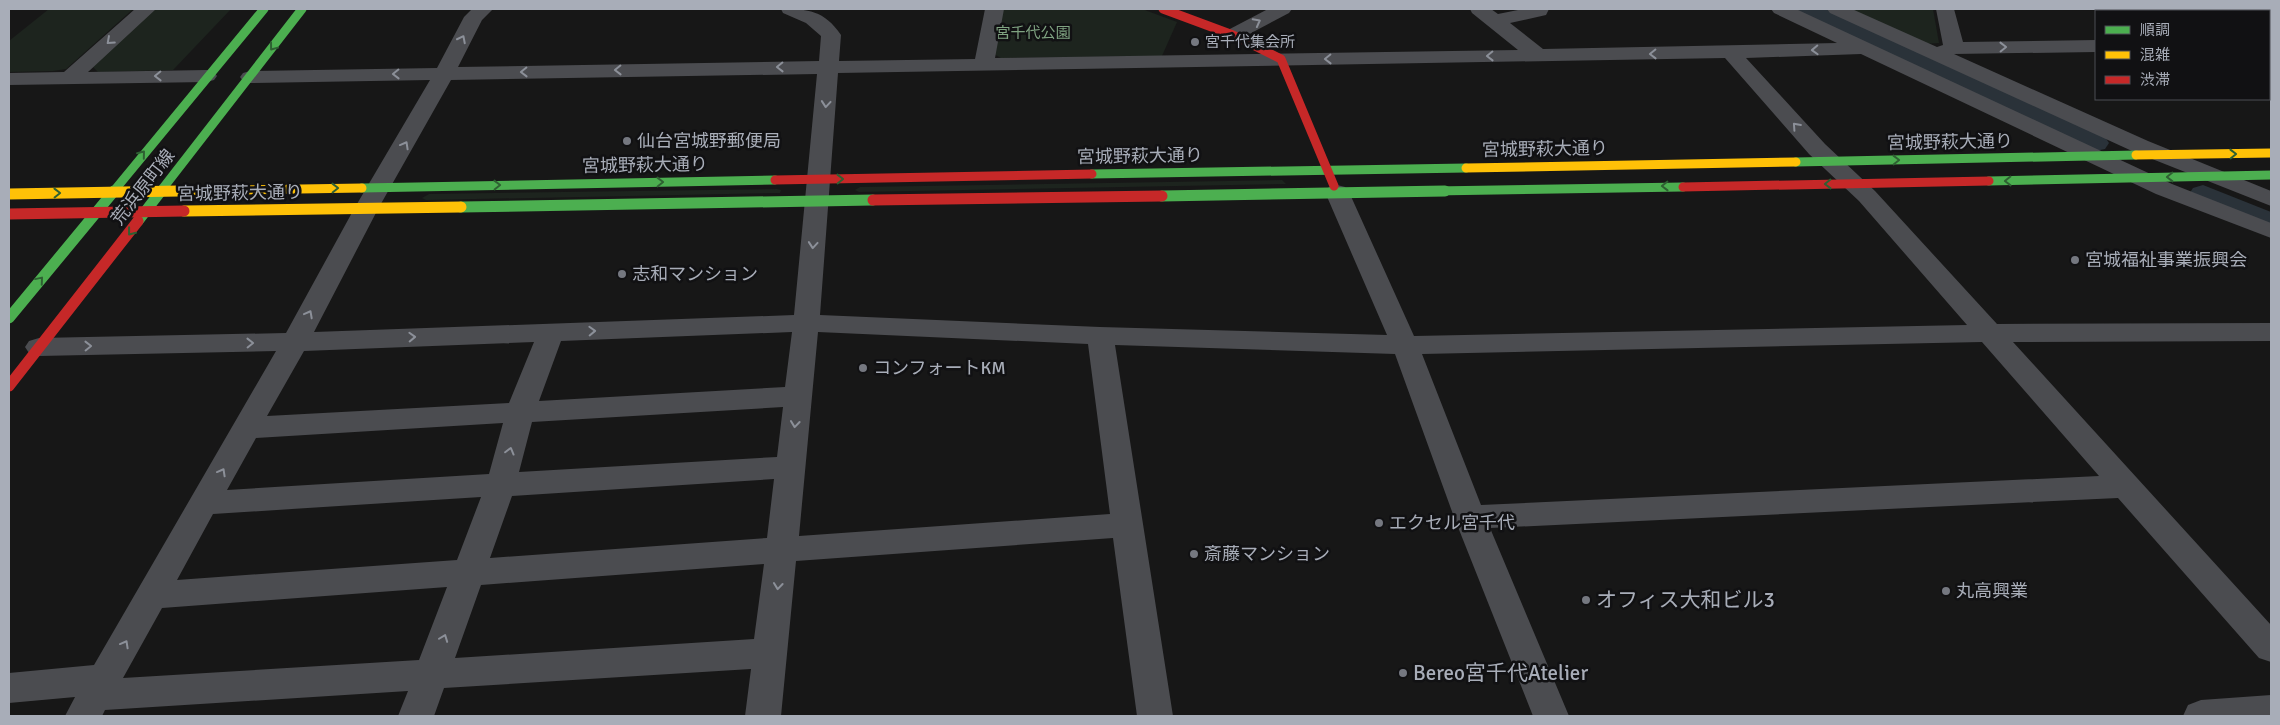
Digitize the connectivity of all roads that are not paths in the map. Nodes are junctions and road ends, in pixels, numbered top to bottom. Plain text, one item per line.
1 (146, 9) edge
2 (264, 9) edge
3 (302, 9) edge
4 (484, 9) edge
5 (790, 9) edge
6 (994, 9) edge
7 (1163, 9) edge
8 (1282, 9) edge
9 (1478, 9) edge
10 (1540, 9) edge
11 (1781, 9) edge
12 (1837, 9) edge
13 (1946, 9) edge
14 (1494, 21) junction
15 (1233, 35) junction
16 (2095, 46) edge
17 (1864, 48) junction
18 (1946, 51) junction
19 (1730, 52) junction
20 (1539, 56) junction
21 (1281, 60) junction
22 (984, 64) junction
23 (829, 66) junction
24 (445, 73) junction
25 (207, 76) junction
26 (250, 77) junction
27 (69, 78) junction
28 (9, 79) edge
29 (2271, 154) edge
30 (2164, 155) junction
31 (2092, 156) junction
32 (1830, 161) junction
33 (2271, 175) edge
34 (2215, 176) junction
35 (2140, 178) junction
36 (1332, 181) junction
37 (1854, 184) junction
38 (818, 190) junction
39 (162, 191) junction
40 (111, 192) junction
41 (9, 194) edge
42 (373, 198) junction
43 (2271, 199) edge
44 (146, 212) junction
45 (95, 213) junction
46 (9, 214) edge
47 (2271, 231) edge
48 (9, 318) edge
49 (806, 323) junction
50 (551, 332) junction
51 (2271, 332) edge
52 (1989, 334) junction
53 (1100, 336) junction
54 (294, 342) junction
55 (1405, 344) junction
56 (39, 347) junction
57 (9, 386) edge
58 (798, 396) junction
59 (520, 412) junction
60 (246, 428) junction
61 (790, 468) junction
62 (501, 485) junction
63 (2127, 486) junction
64 (204, 503) junction
65 (1470, 516) junction
66 (1128, 526) junction
67 (782, 550) junction
68 (470, 572) junction
69 (152, 595) junction
70 (2271, 648) edge
71 (771, 653) junction
72 (430, 676) junction
73 (9, 688) edge
74 (95, 697) edge
75 (2271, 711) edge
76 (416, 716) edge
77 (763, 716) edge
78 (1155, 716) edge
79 (1551, 716) edge
80 (2201, 716) edge

1 -> 27 street
2 - 25 street, 荒浜原町線
3 -> 26 street, 荒浜原町線
24 -> 4 street
5 - 23 street
6 - 22 street
7 - 15 street
15 -> 8 street
9 - 14 street
10 - 14 street
11 - 17 street
12 - 18 street
13 - 18 street
14 - 20 street
15 - 21 street
18 -> 16 street
17 -> 19 street
17 - 31 street
18 - 30 street
19 -> 20 street
32 -> 19 street
20 -> 21 street
21 - 22 street
21 - 36 street
22 - 23 street
23 -> 24 street
23 -> 38 street
24 -> 26 street
42 -> 24 street
25 -> 27 street
40 -> 25 street, 荒浜原町線
26 - 39 street, 荒浜原町線
27 - 28 street
30 -> 29 street, 宮城野萩大通り
30 - 31 street, 宮城野萩大通り
30 - 34 street
32 -> 31 street, 宮城野萩大通り
31 - 35 street
32 - 36 street, 宮城野萩大通り
32 - 37 street
33 - 34 street, 宮城野萩大通り
34 -> 35 street, 宮城野萩大通り
34 - 43 street
35 -> 37 street, 宮城野萩大通り
35 - 47 street
37 -> 36 street, 宮城野萩大通り
36 - 38 street, 宮城野萩大通り
38 -> 36 street, 宮城野萩大通り
36 - 55 street
37 - 52 street
38 - 42 street, 宮城野萩大通り
42 -> 38 street, 宮城野萩大通り
38 -> 49 street
39 - 40 street, 宮城野萩大通り
39 -> 42 street, 宮城野萩大通り
39 - 44 street, 荒浜原町線
41 -> 40 street, 宮城野萩大通り
40 - 45 street, 荒浜原町線
42 - 44 street, 宮城野萩大通り
54 -> 42 street
44 - 45 street, 宮城野萩大通り
44 -> 56 street, 荒浜原町線
45 - 46 street, 宮城野萩大通り
48 -> 45 street, 荒浜原町線
50 -> 49 street
49 - 53 street
49 - 58 street
54 -> 50 street
50 - 59 street
51 - 52 street
52 - 55 street
52 - 63 street
53 - 55 street
53 - 66 street
56 -> 54 street
54 - 60 street
55 - 65 street
56 - 57 street, 荒浜原町線
58 - 59 street
58 -> 61 street
59 - 60 street
62 -> 59 street
64 -> 60 street
61 - 62 street
61 - 67 street
62 - 64 street
62 - 68 street
63 - 65 street
63 - 70 street
64 - 69 street
65 - 79 street
66 - 67 street
66 - 78 street
67 - 68 street
67 -> 71 street
68 - 69 street
72 -> 68 street
74 -> 69 street
71 - 72 street
71 - 77 street
72 - 74 street
72 - 76 street
73 - 74 street
75 - 80 street

